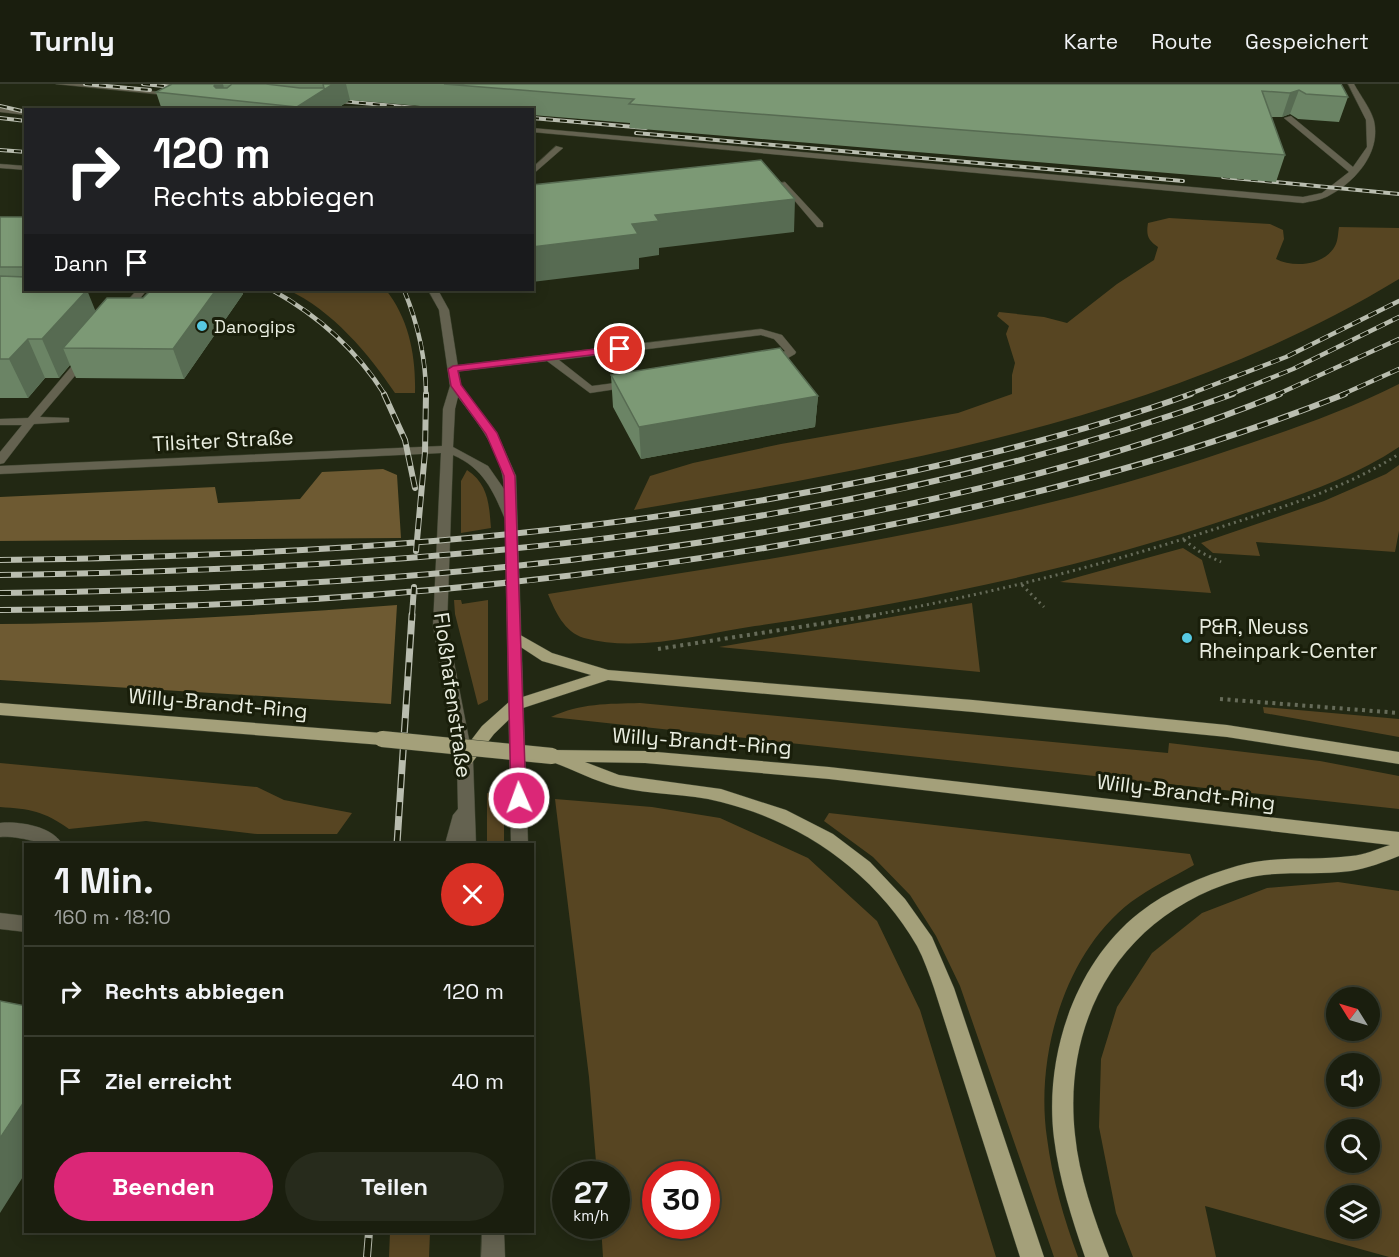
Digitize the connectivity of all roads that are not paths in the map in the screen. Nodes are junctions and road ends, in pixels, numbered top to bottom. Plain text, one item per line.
1 (59, 84) edge
2 (1351, 84) edge
3 (184, 95) edge
4 (0, 110) edge
5 (24, 113) edge
6 (1288, 118) edge
7 (534, 130) edge
8 (559, 148) dead end
9 (0, 166) edge
10 (24, 168) edge
11 (534, 171) edge
12 (1354, 172) junction
13 (751, 188) edge
14 (820, 225) dead end
15 (141, 291) edge
16 (434, 291) edge
17 (118, 313) edge
18 (96, 344) edge
19 (550, 358) junction
20 (761, 366) edge
21 (453, 369) junction
22 (647, 382) edge
23 (456, 386) junction
24 (65, 420) dead end
25 (31, 421) junction
26 (0, 422) edge
27 (448, 448) junction
28 (0, 460) edge
29 (0, 470) edge
30 (512, 521) junction
31 (515, 637) junction
32 (608, 675) junction
33 (515, 705) junction
34 (0, 709) edge
35 (552, 756) junction
36 (1399, 758) edge
37 (465, 760) junction
38 (465, 797) junction
39 (0, 830) edge
40 (1399, 839) edge
41 (52, 843) edge
42 (454, 843) edge
43 (468, 843) edge
44 (520, 843) edge
45 (1399, 849) edge
46 (0, 921) edge
47 (24, 924) edge
48 (493, 1233) edge
49 (494, 1257) edge
50 (1032, 1257) edge
51 (1097, 1257) edge

1 - 3 street
2 - 12 street
4 - 5 street
6 - 12 street
7 - 12 street
8 - 11 street
9 - 10 street
13 - 14 street
15 - 17 street
16 - 21 street, Floßhafenstraße
18 - 25 street
19 - 20 street
19 - 21 street
19 - 22 street
21 - 23 street, Floßhafenstraße
23 - 27 street, Floßhafenstraße
23 - 30 street, Floßhafenstraße
24 - 25 street
25 - 26 street
25 - 28 street
27 - 29 street, Tilsiter Straße
27 - 30 street, Floßhafenstraße
27 - 37 street, Floßhafenstraße
30 - 31 street, Floßhafenstraße
31 - 32 main road
31 - 33 street, Floßhafenstraße
32 - 33 main road
32 - 36 main road
33 - 37 main road
33 - 44 street, Floßhafenstraße
34 - 35 main road, Willy-Brandt-Ring, bridge
35 - 40 main road, Willy-Brandt-Ring
35 - 50 main road
37 - 38 street, Floßhafenstraße
38 - 42 street, Floßhafenstraße
38 - 43 street, Floßhafenstraße
39 - 41 street
45 - 51 main road
46 - 47 street
48 - 49 street

